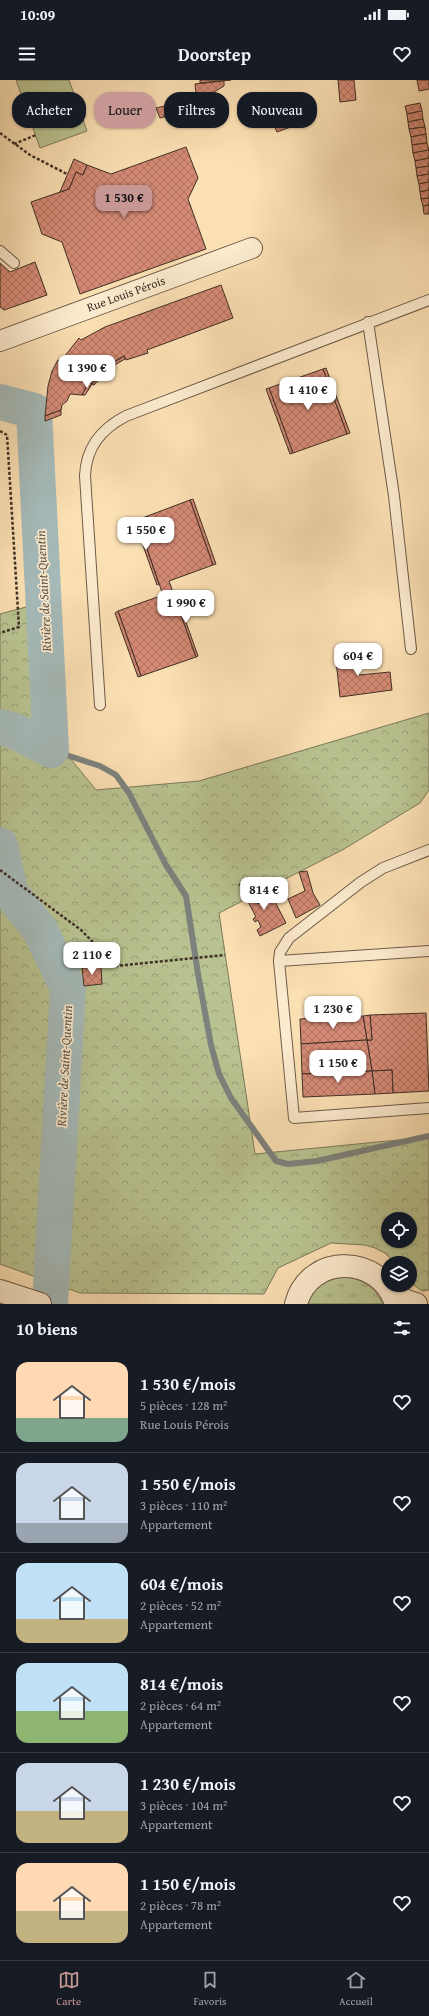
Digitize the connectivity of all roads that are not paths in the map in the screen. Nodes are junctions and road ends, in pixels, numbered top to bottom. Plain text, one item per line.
1 (252, 248) dead end
2 (0, 251) edge
3 (14, 263) dead end
4 (429, 300) edge
5 (368, 322) junction
6 (0, 341) edge
7 (411, 649) dead end
8 (100, 705) dead end
9 (429, 850) edge
10 (429, 951) edge
11 (279, 961) junction
12 (429, 1108) edge
13 (0, 1291) edge
14 (393, 1298) edge
15 (35, 1302) edge
16 (294, 1303) edge
17 (416, 1304) edge

1 - 6 street, Rue Louis Pérois
2 - 3 lane
4 - 5 lane
5 - 7 lane
5 - 8 lane
9 - 11 lane
10 - 11 lane
11 - 12 lane
13 - 15 street
14 - 16 street
14 - 17 street

